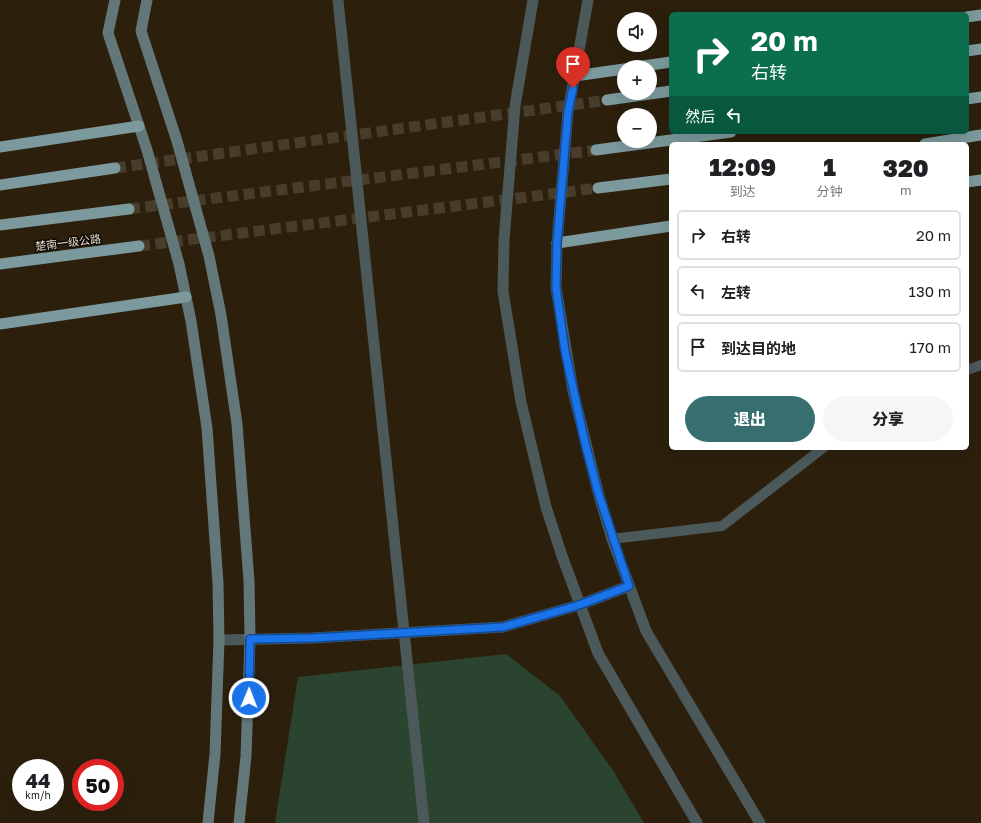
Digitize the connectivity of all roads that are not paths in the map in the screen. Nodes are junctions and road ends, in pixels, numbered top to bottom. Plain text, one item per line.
1 (116, 0) edge
2 (147, 0) edge
3 (338, 0) edge
4 (533, 0) edge
5 (588, 0) edge
6 (981, 15) edge
7 (969, 17) edge
8 (981, 49) edge
9 (969, 51) edge
10 (669, 62) edge
11 (657, 64) edge
12 (617, 70) edge
13 (575, 76) junction
14 (669, 91) edge
15 (981, 96) edge
16 (969, 99) edge
17 (607, 100) tunnel mouth
18 (139, 126) junction
19 (716, 134) edge
20 (981, 135) edge
21 (937, 142) edge
22 (0, 147) edge
23 (596, 150) tunnel mouth
24 (115, 168) tunnel mouth
25 (669, 179) edge
26 (981, 180) edge
27 (969, 182) edge
28 (0, 185) edge
29 (598, 188) tunnel mouth
30 (129, 208) tunnel mouth
31 (0, 225) edge
32 (669, 226) edge
33 (557, 243) junction
34 (139, 246) tunnel mouth
35 (0, 264) edge
36 (186, 297) junction
37 (0, 324) edge
38 (981, 365) edge
39 (969, 369) edge
40 (820, 450) edge
41 (612, 539) junction
42 (629, 586) junction
43 (579, 605) junction
44 (404, 633) junction
45 (250, 639) junction
46 (219, 640) junction
47 (208, 823) edge
48 (239, 823) edge
49 (424, 823) edge
50 (697, 823) edge
51 (760, 823) edge

1 - 18 main road
2 - 45 main road
3 - 44 street
4 - 43 street
5 - 13 street
6 - 7 highway
8 - 9 highway
10 - 11 highway
12 - 13 highway
13 - 33 street
14 - 17 highway
15 - 16 highway
18 - 22 highway
18 - 36 main road
19 - 23 highway
20 - 21 highway
24 - 28 highway
25 - 29 highway
26 - 27 highway
30 - 31 highway
32 - 33 highway
33 - 41 street
34 - 35 highway, 楚南一级公路
36 - 37 highway
36 - 46 main road
38 - 39 lane
40 - 41 lane
41 - 42 street
42 - 43 street
42 - 51 street
43 - 44 street
43 - 50 street
44 - 45 street
44 - 49 street
45 - 46 street
45 - 48 main road
46 - 47 main road

